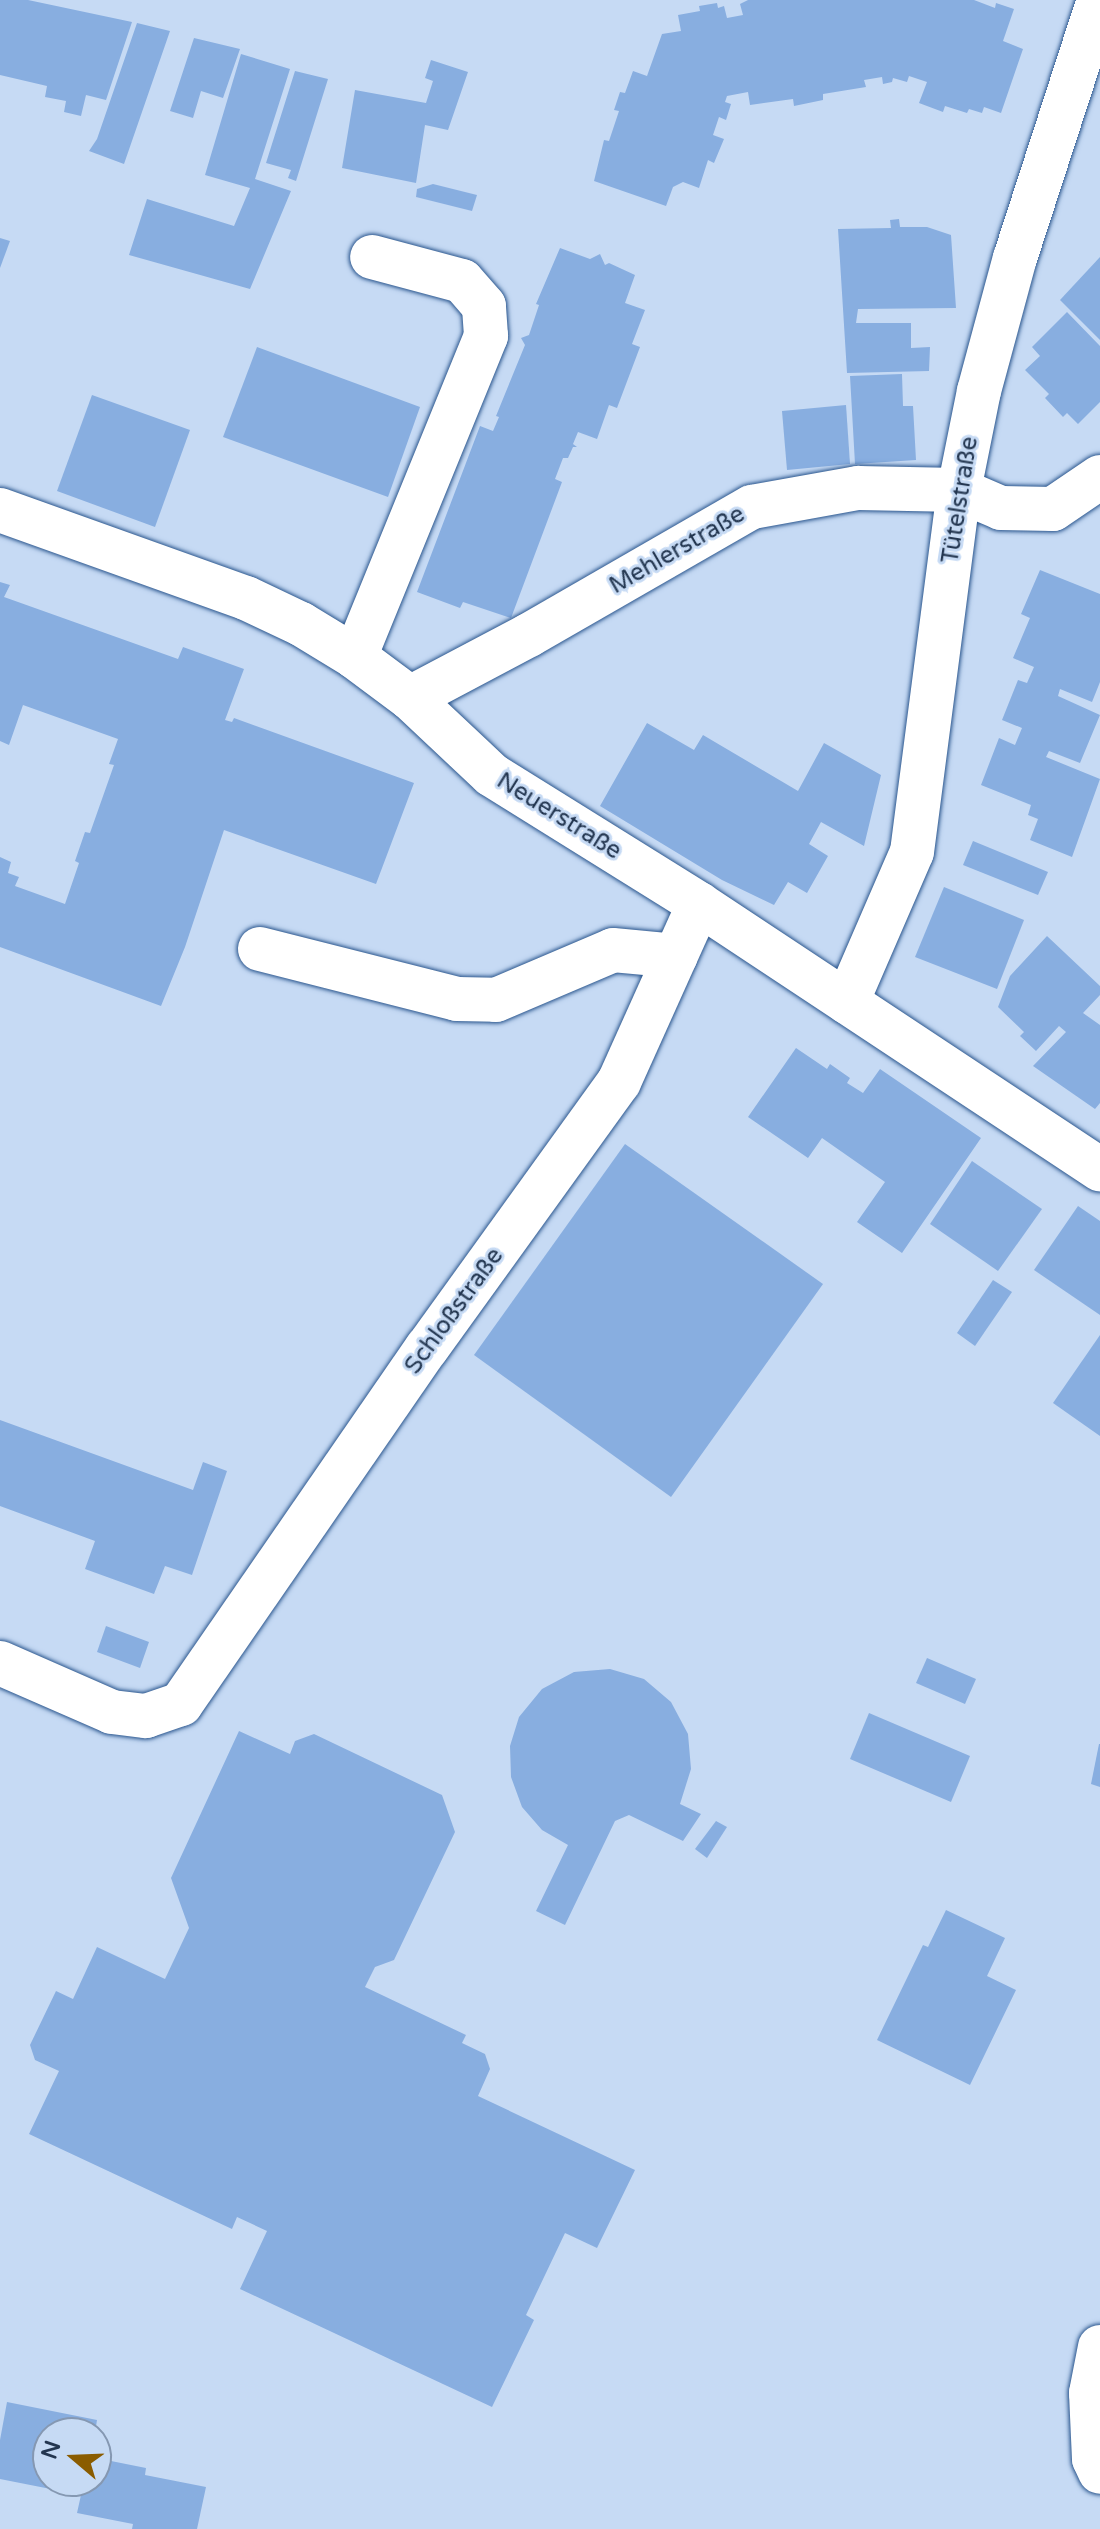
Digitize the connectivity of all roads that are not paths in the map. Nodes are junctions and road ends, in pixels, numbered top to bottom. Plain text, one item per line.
1 (1099, 0) edge
2 (372, 257) dead end
3 (1100, 477) edge
4 (959, 490) junction
5 (0, 510) edge
6 (355, 657) junction
7 (410, 698) junction
8 (699, 904) junction
9 (260, 949) dead end
10 (676, 956) junction
11 (847, 1002) junction
12 (1100, 1169) edge
13 (0, 1663) edge
14 (1100, 2347) edge
15 (1100, 2472) edge

1 - 4 street, Tütelstraße
2 - 6 street
3 - 4 street, Mehlerstraße
4 - 7 street, Mehlerstraße
4 - 11 street, Tütelstraße
5 - 6 street, Neuerstraße
6 - 7 street, Neuerstraße
7 - 8 street, Neuerstraße
8 - 10 street, Schloßstraße
8 - 11 street, Neuerstraße
9 - 10 street
10 - 13 street, Schloßstraße
11 - 12 street, Neuerstraße
14 - 15 street

